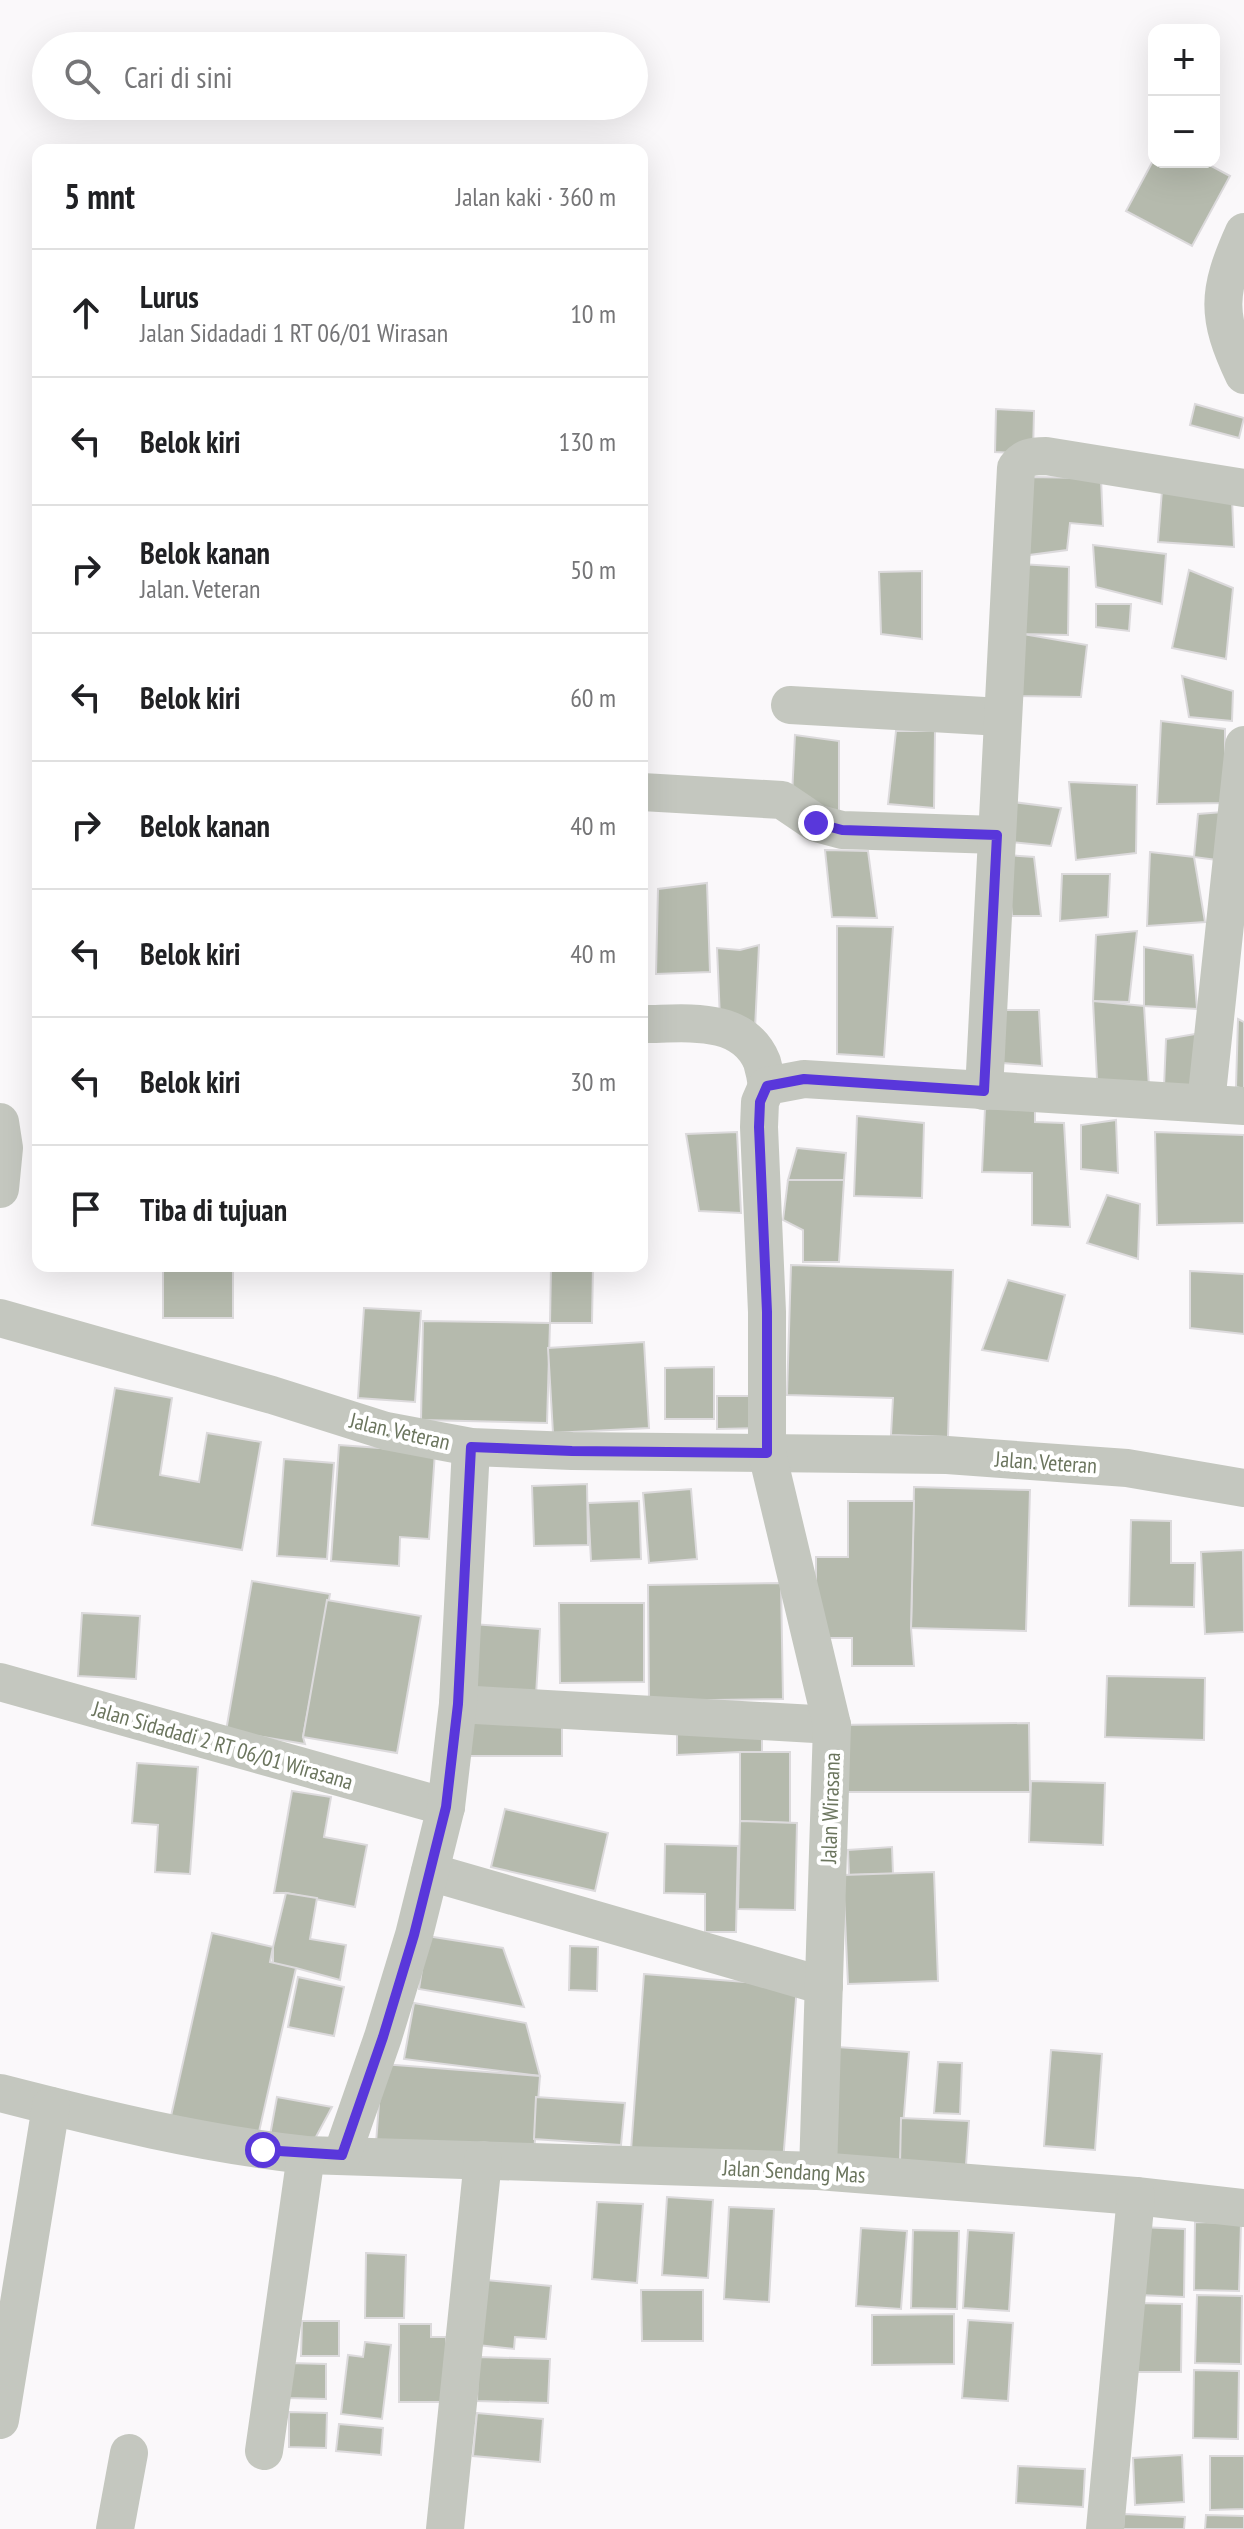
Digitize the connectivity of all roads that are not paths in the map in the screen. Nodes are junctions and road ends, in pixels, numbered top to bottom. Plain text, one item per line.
1 (1244, 232) edge
2 (1244, 375) edge
3 (1244, 488) edge
4 (790, 705) dead end
5 (1002, 717) junction
6 (1244, 745) edge
7 (648, 792) edge
8 (997, 835) junction
9 (648, 1024) edge
10 (767, 1086) junction
11 (984, 1091) junction
12 (1206, 1103) junction
13 (1244, 1106) edge
14 (0, 1122) edge
15 (0, 1189) edge
16 (0, 1318) edge
17 (471, 1447) junction
18 (767, 1453) junction
19 (1244, 1488) edge
20 (0, 1682) edge
21 (458, 1704) junction
22 (832, 1725) junction
23 (446, 1807) junction
24 (430, 1872) junction
25 (824, 1986) junction
26 (0, 2093) edge
27 (51, 2106) junction
28 (324, 2155) junction
29 (483, 2160) junction
30 (818, 2171) junction
31 (1136, 2196) junction
32 (1244, 2208) edge
33 (0, 2420) edge
34 (264, 2451) dead end
35 (129, 2453) dead end
36 (115, 2529) edge
37 (445, 2529) edge
38 (1105, 2529) edge

1 - 2 street
3 - 5 street
4 - 5 street
5 - 8 street
6 - 12 street
7 - 8 street
8 - 11 street
9 - 10 street
10 - 11 street
10 - 18 street, Jalan Wirasana
11 - 12 street
12 - 13 street
14 - 15 street
16 - 17 street, Jalan. Veteran
17 - 18 street, Jalan. Veteran
17 - 21 street
18 - 19 street, Jalan. Veteran
18 - 22 street, Jalan Wirasana
20 - 23 street, Jalan Sidadadi 2 RT 06/01 Wirasana
21 - 22 street
21 - 23 street
22 - 25 street, Jalan Wirasana
23 - 24 street
24 - 25 street
24 - 28 street
25 - 30 street, Jalan Wirasana
26 - 27 street, Jalan Sendang Mas
27 - 28 street, Jalan Sendang Mas
27 - 33 street
28 - 29 street, Jalan Sendang Mas
28 - 34 street
29 - 30 street, Jalan Sendang Mas
29 - 37 street
30 - 31 street, Jalan Sendang Mas
31 - 32 street, Jalan Sendang Mas
31 - 38 street
35 - 36 street

